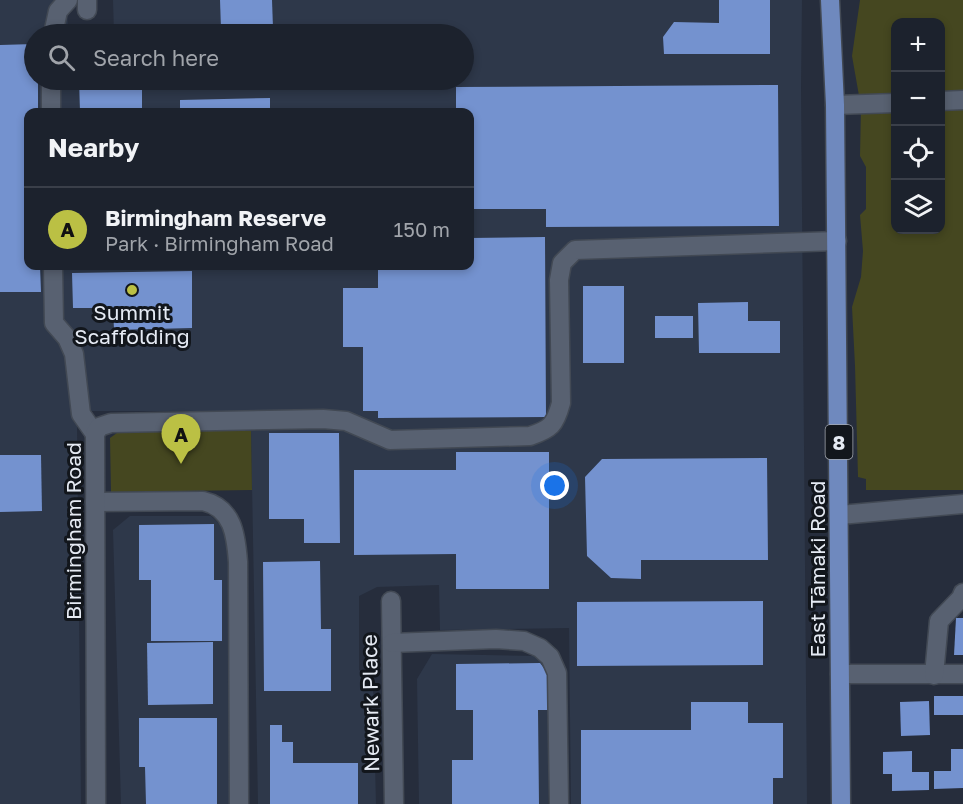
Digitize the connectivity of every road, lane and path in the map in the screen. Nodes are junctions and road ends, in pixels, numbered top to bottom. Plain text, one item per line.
1 (68, 0) edge
2 (830, 0) edge
3 (843, 0) edge
4 (55, 24) edge
5 (835, 81) junction
6 (51, 90) edge
7 (963, 100) edge
8 (945, 101) edge
9 (891, 103) edge
10 (835, 105) junction
11 (51, 108) edge
12 (837, 241) junction
13 (53, 270) edge
14 (94, 434) junction
15 (95, 502) junction
16 (963, 504) edge
17 (840, 515) junction
18 (963, 593) edge
19 (391, 602) dead end
20 (392, 643) junction
21 (840, 674) junction
22 (934, 675) junction
23 (963, 675) edge
24 (96, 804) edge
25 (239, 804) edge
26 (394, 804) edge
27 (559, 804) edge
28 (842, 804) edge

1 - 4 street
2 - 5 main road, East Tāmaki Road / 8
3 - 5 main road, East Tāmaki Road / 8
5 - 10 main road, East Tāmaki Road / 8
6 - 11 street
7 - 8 street
9 - 10 street
10 - 12 main road, East Tāmaki Road / 8
12 - 14 street, Birmingham Road
12 - 17 main road, East Tāmaki Road / 8
13 - 14 street
14 - 15 street, Birmingham Road
15 - 24 street, Birmingham Road
15 - 25 street
16 - 17 street
17 - 21 main road, East Tāmaki Road / 8
18 - 22 street
19 - 20 street, Newark Place
20 - 26 street, Newark Place
20 - 27 street
21 - 22 street
21 - 28 main road, East Tāmaki Road / 8
22 - 23 street

